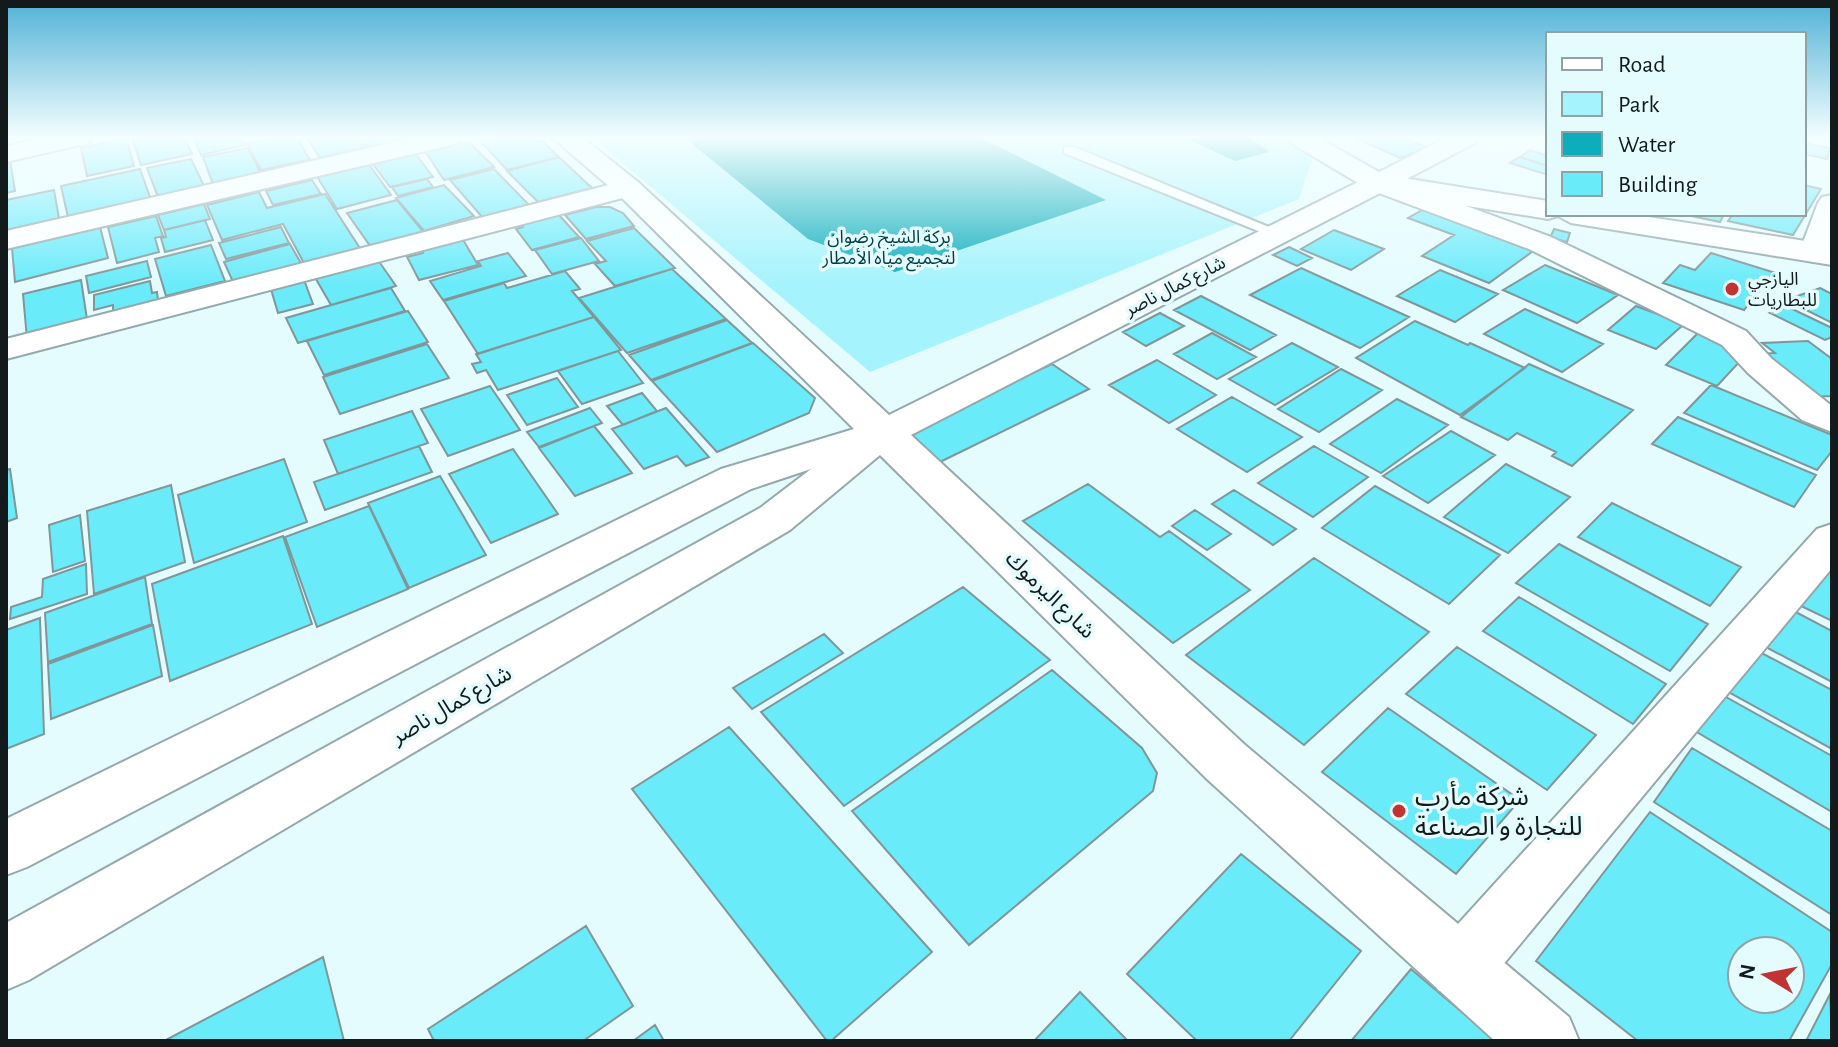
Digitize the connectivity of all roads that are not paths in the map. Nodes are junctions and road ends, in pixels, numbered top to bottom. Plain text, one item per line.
1 (236, 187) edge
2 (1161, 187) edge
3 (1370, 187) edge
4 (1388, 187) edge
5 (1402, 187) edge
6 (628, 188) joint
7 (1832, 203) edge
8 (1546, 210) edge
9 (1584, 216) edge
10 (1278, 234) junction
11 (6, 240) edge
12 (1823, 254) edge
13 (6, 349) edge
14 (1832, 421) edge
15 (884, 433) junction
16 (1832, 539) edge
17 (6, 848) edge
18 (6, 958) edge
19 (1460, 968) junction
20 (1545, 1041) edge

1 - 11 street
2 - 10 lane
3 - 10 street, شارع كمال ناصر
4 - 14 street
5 - 8 street
6 - 13 street
6 - 15 street, شارع اليرموك
7 - 12 street
9 - 12 street
10 - 15 street, شارع كمال ناصر
15 - 17 street, شارع كمال ناصر
15 - 18 street, شارع كمال ناصر
15 - 19 street, شارع اليرموك
16 - 19 street
19 - 20 street, شارع اليرموك

